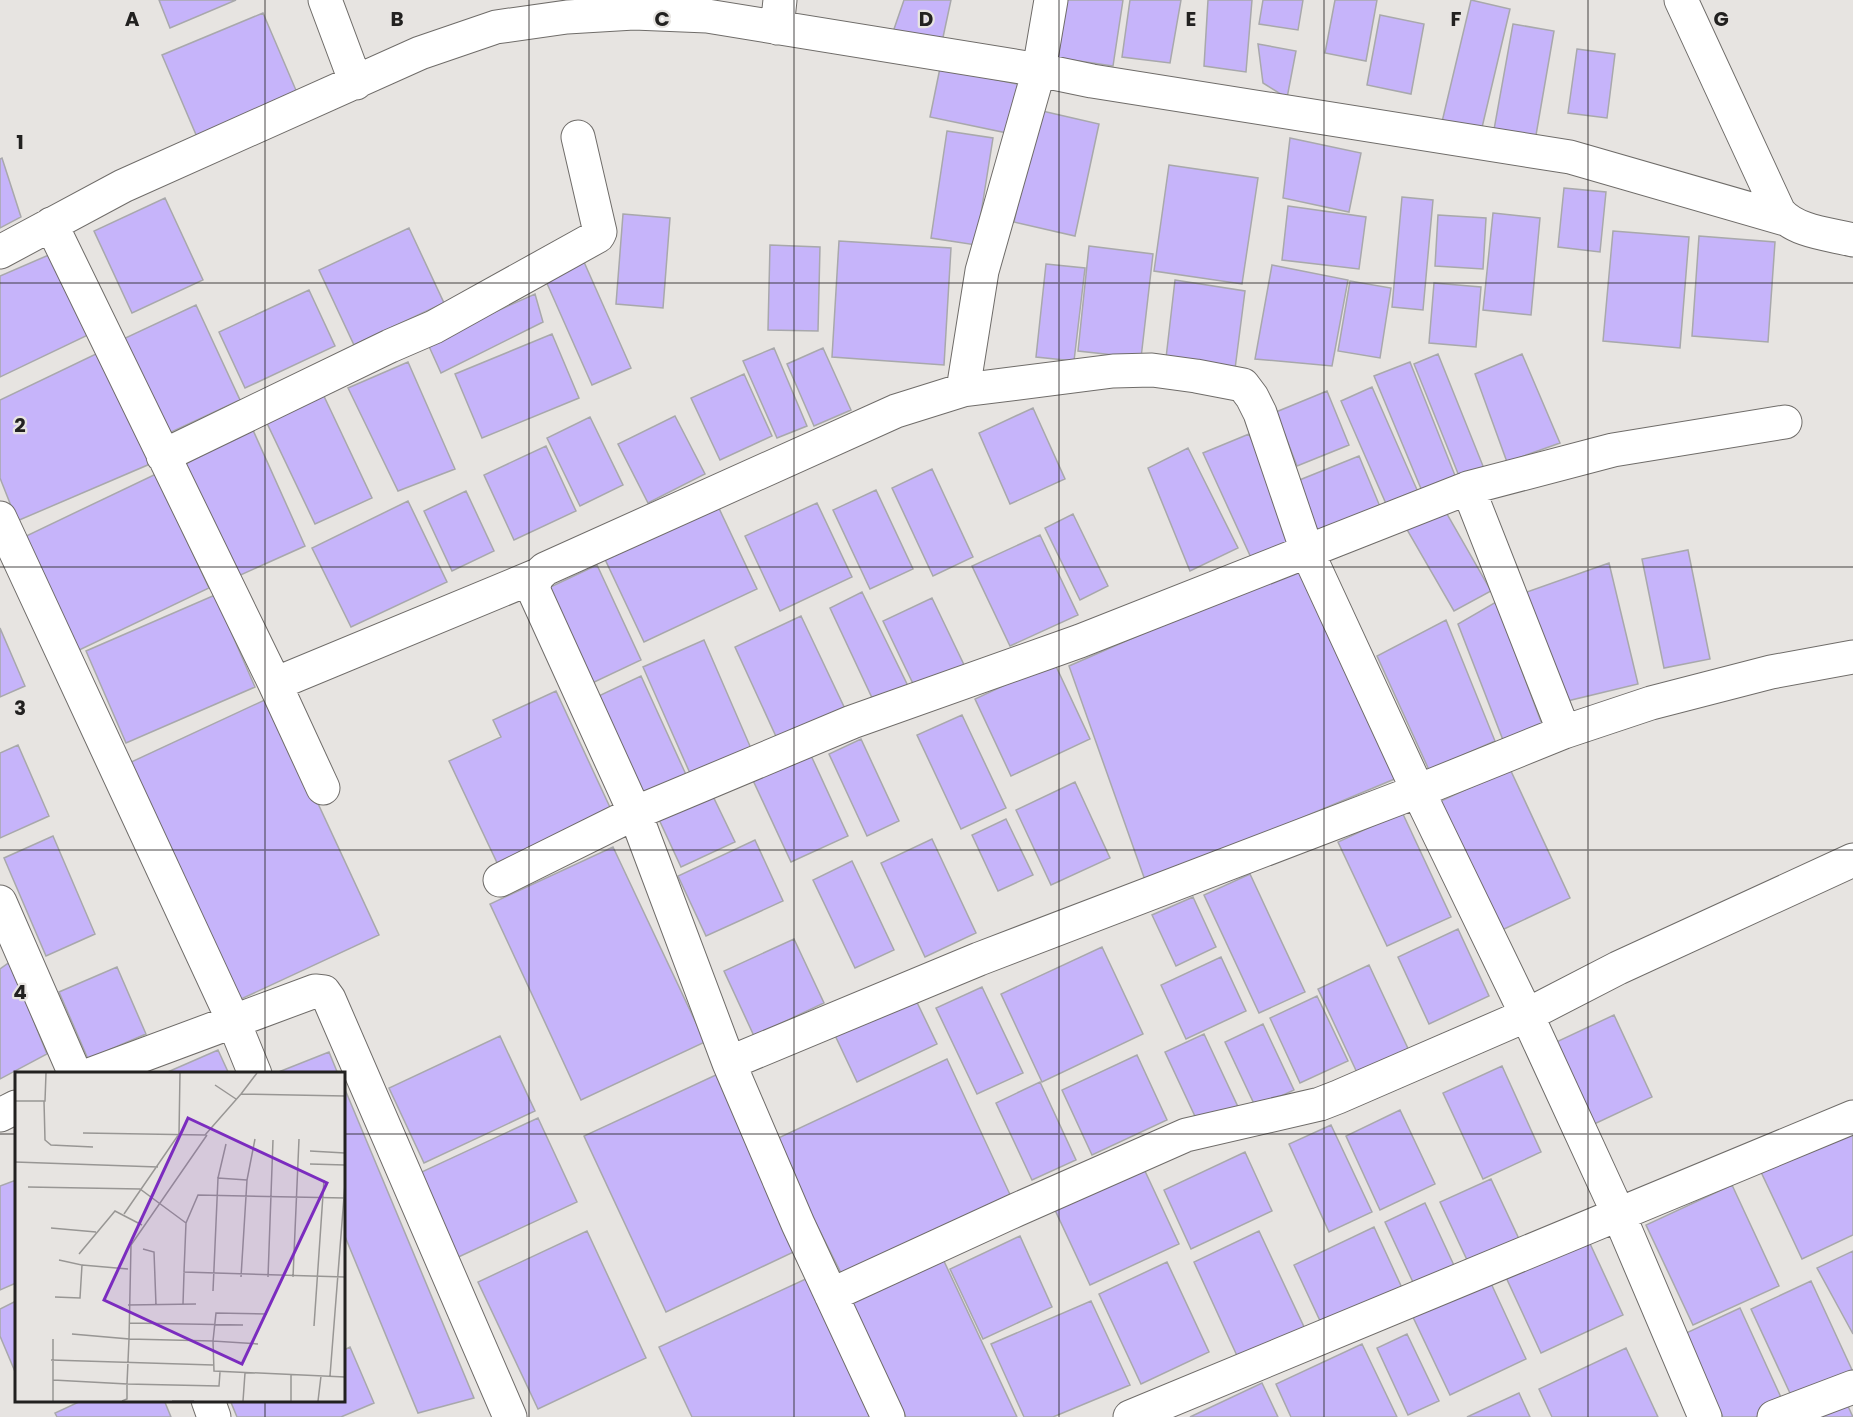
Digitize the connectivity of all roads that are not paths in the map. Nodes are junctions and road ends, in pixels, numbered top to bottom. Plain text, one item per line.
1 (325, 0) edge
2 (1051, 0) edge
3 (1681, 0) edge
4 (778, 14) edge
5 (1039, 70) junction
6 (356, 82) junction
7 (578, 137) dead end
8 (1785, 219) junction
9 (51, 224) junction
10 (1853, 240) edge
11 (0, 252) edge
12 (963, 390) junction
13 (1785, 422) dead end
14 (163, 456) junction
15 (1468, 488) junction
16 (0, 518) edge
17 (1307, 551) junction
18 (538, 575) junction
19 (1853, 657) edge
20 (275, 684) junction
21 (1564, 732) junction
22 (324, 788) dead end
23 (1418, 791) junction
24 (635, 813) junction
25 (1853, 860) edge
26 (501, 880) dead end
27 (0, 902) edge
28 (1527, 1015) junction
29 (233, 1020) junction
30 (729, 1063) junction
31 (74, 1072) edge
32 (97, 1072) edge
33 (254, 1072) edge
34 (15, 1108) edge
35 (0, 1115) edge
36 (1853, 1117) edge
37 (1619, 1215) junction
38 (831, 1295) junction
39 (1853, 1387) edge
40 (208, 1402) edge
41 (214, 1417) edge
42 (510, 1417) edge
43 (888, 1417) edge
44 (1130, 1417) edge
45 (1705, 1417) edge
46 (1774, 1417) edge

1 - 6 street
2 - 5 street
3 - 8 street
4 - 5 street
4 - 6 street
5 - 8 street
5 - 12 street
6 - 9 street
7 - 14 street
8 - 10 street
9 - 11 street
9 - 14 street
12 - 17 street
12 - 18 street
13 - 15 street
14 - 20 street
15 - 17 street
15 - 21 street
16 - 29 street
17 - 23 street
17 - 24 street
18 - 20 street
18 - 24 street
19 - 21 street
20 - 22 street
21 - 23 street
23 - 28 street
23 - 30 street
24 - 26 street
24 - 30 street
25 - 28 street
27 - 31 street
28 - 37 street
28 - 38 street
29 - 32 street
29 - 33 street
29 - 42 street
30 - 38 street
34 - 35 street
36 - 37 street
37 - 44 street
37 - 45 street
38 - 43 street
39 - 46 street
40 - 41 street

